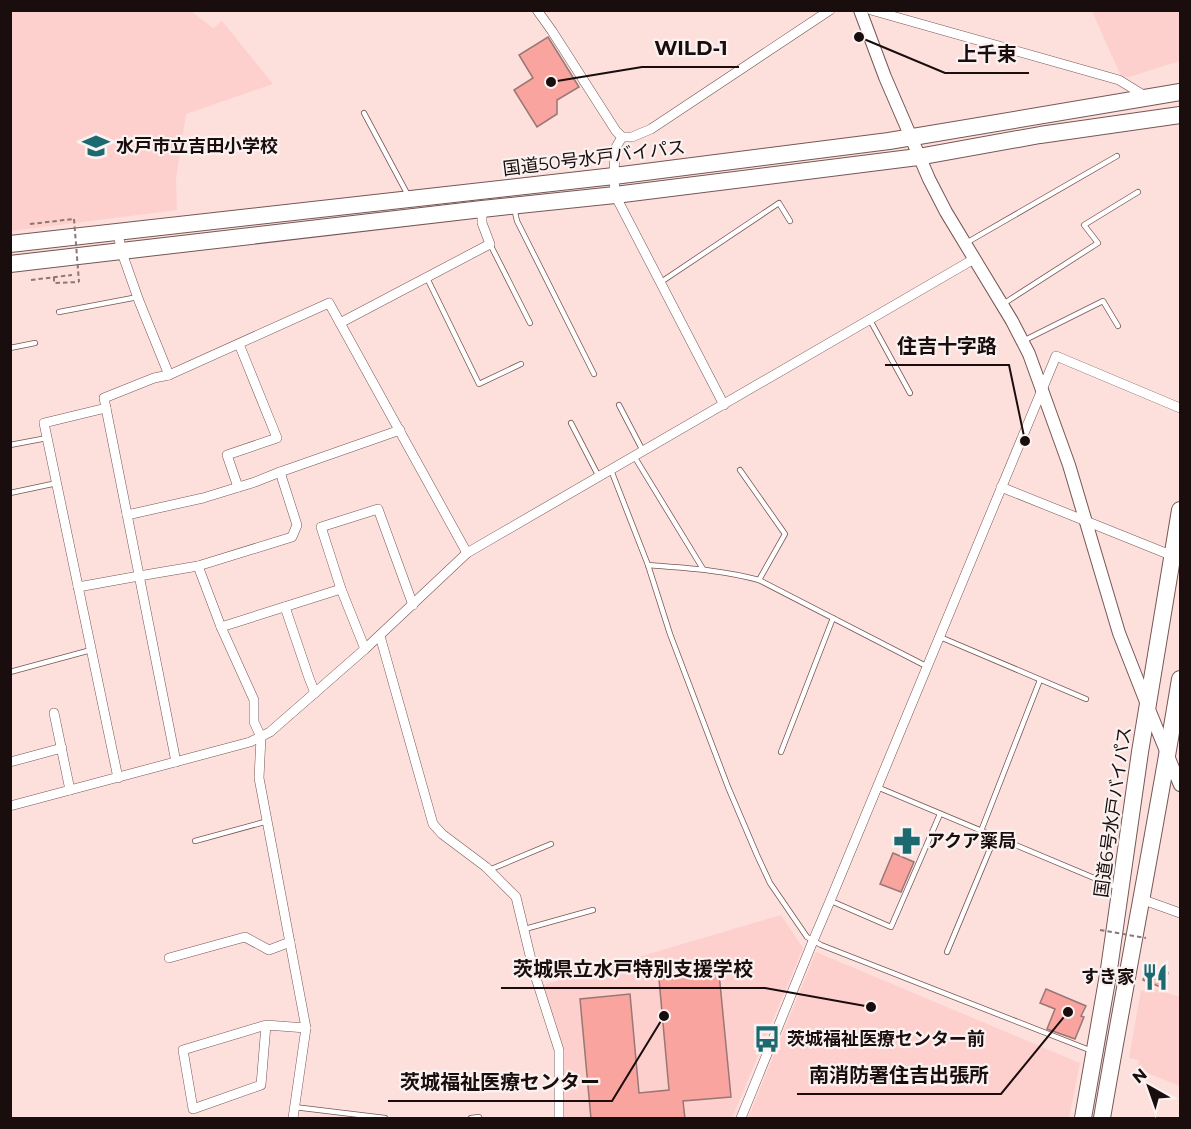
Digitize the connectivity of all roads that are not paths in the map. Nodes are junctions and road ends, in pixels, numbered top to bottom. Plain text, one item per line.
1 (537, 10) edge
2 (830, 10) edge
3 (861, 10) edge
4 (871, 10) edge
5 (1180, 92) edge
6 (1146, 97) junction
7 (364, 113) dead end
8 (1180, 115) edge
9 (622, 137) junction
10 (910, 138) junction
11 (918, 156) junction
12 (1117, 156) dead end
13 (614, 176) junction
14 (1138, 192) dead end
15 (615, 195) junction
16 (410, 199) junction
17 (514, 205) junction
18 (482, 209) junction
19 (790, 221) dead end
20 (118, 232) junction
21 (965, 243) junction
22 (10, 244) edge
23 (490, 244) junction
24 (121, 250) junction
25 (974, 259) junction
26 (10, 264) edge
27 (427, 278) junction
28 (661, 282) junction
29 (138, 297) junction
30 (1001, 305) junction
31 (59, 312) dead end
32 (870, 320) junction
33 (340, 323) junction
34 (530, 323) dead end
35 (1118, 326) dead end
36 (1022, 341) junction
37 (35, 343) dead end
38 (239, 344) junction
39 (10, 348) edge
40 (521, 364) dead end
41 (594, 374) dead end
42 (169, 375) junction
43 (1042, 387) junction
44 (910, 393) dead end
45 (619, 405) dead end
46 (724, 405) junction
47 (106, 408) junction
48 (1180, 408) edge
49 (571, 423) dead end
50 (400, 430) junction
51 (47, 438) junction
52 (10, 445) edge
53 (639, 454) junction
54 (611, 470) junction
55 (740, 470) dead end
56 (279, 472) junction
57 (599, 477) junction
58 (57, 483) junction
59 (238, 487) junction
60 (1001, 487) junction
61 (10, 493) edge
62 (1180, 510) edge
63 (127, 515) junction
64 (1086, 521) junction
65 (467, 553) junction
66 (1173, 556) junction
67 (648, 565) junction
68 (198, 566) junction
69 (703, 569) junction
70 (138, 576) junction
71 (759, 580) junction
72 (78, 587) junction
73 (341, 589) junction
74 (413, 605) junction
75 (285, 607) junction
76 (833, 618) junction
77 (221, 627) junction
78 (380, 636) junction
79 (940, 637) junction
80 (365, 649) junction
81 (91, 650) junction
82 (927, 666) junction
83 (10, 672) edge
84 (1180, 679) edge
85 (1040, 680) junction
86 (315, 693) junction
87 (1086, 699) dead end
88 (1148, 707) junction
89 (54, 713) dead end
90 (261, 737) junction
91 (62, 748) junction
92 (782, 752) dead end
93 (1168, 757) junction
94 (10, 762) edge
95 (176, 762) junction
96 (118, 778) junction
97 (1180, 785) edge
98 (877, 788) junction
99 (70, 790) junction
100 (10, 806) edge
101 (939, 814) junction
102 (268, 822) junction
103 (981, 831) junction
104 (995, 837) junction
105 (195, 841) dead end
106 (551, 844) dead end
107 (489, 870) junction
108 (1121, 889) junction
109 (1141, 899) junction
110 (831, 901) junction
111 (593, 910) dead end
112 (1180, 913) edge
113 (525, 929) junction
114 (813, 941) junction
115 (290, 942) junction
116 (947, 952) dead end
117 (169, 958) dead end
118 (266, 1025) junction
119 (306, 1028) junction
120 (1095, 1052) junction
121 (294, 1107) junction
122 (479, 1117) dead end
123 (293, 1119) edge
124 (385, 1119) edge
125 (471, 1119) edge
126 (559, 1119) edge
127 (741, 1119) edge
128 (1083, 1119) edge
129 (1102, 1119) edge

1 - 9 street
2 - 9 street
3 - 10 street
4 - 6 street
5 - 6 highway, 国道50号水戸バイパス
6 - 10 highway, 国道50号水戸バイパス
7 - 16 lane
8 - 11 highway, 国道50号水戸バイパス
9 - 13 street
10 - 11 street
10 - 13 highway, 国道50号水戸バイパス
11 - 15 highway, 国道50号水戸バイパス
11 - 21 street
12 - 21 lane
13 - 15 street
13 - 16 highway, 国道50号水戸バイパス
14 - 30 lane
15 - 17 highway, 国道50号水戸バイパス
15 - 28 street
16 - 20 highway, 国道50号水戸バイパス
17 - 18 highway, 国道50号水戸バイパス
17 - 41 lane
18 - 23 street
18 - 24 highway, 国道50号水戸バイパス
19 - 28 lane
20 - 22 highway, 国道50号水戸バイパス
20 - 24 street
21 - 25 street
23 - 27 street
23 - 34 lane
24 - 26 highway, 国道50号水戸バイパス
24 - 29 street
25 - 30 street
25 - 32 street
27 - 33 street
27 - 40 lane
28 - 46 street
29 - 31 lane
29 - 42 street
30 - 36 street
32 - 44 lane
32 - 46 street
33 - 38 street
33 - 50 street
35 - 36 lane
36 - 43 street
37 - 39 lane
38 - 42 street
38 - 59 street
42 - 47 street
43 - 48 street
43 - 60 street
43 - 64 street
45 - 53 lane
46 - 53 street
47 - 51 street
47 - 63 street
49 - 57 lane
50 - 56 street
50 - 65 street
51 - 52 lane
51 - 58 street
53 - 54 street
53 - 69 lane
54 - 57 street
54 - 67 lane
55 - 71 lane
56 - 59 street
56 - 68 street
57 - 65 street
58 - 61 lane
58 - 72 street
59 - 63 street
60 - 64 street
60 - 79 street
62 - 66 highway, 国道6号水戸バイパス
63 - 70 street
64 - 66 street
64 - 88 street
65 - 74 street
66 - 88 highway, 国道6号水戸バイパス
67 - 69 lane
67 - 114 lane
68 - 70 street
68 - 77 street
69 - 71 lane
70 - 72 street
70 - 95 street
71 - 76 lane
72 - 81 street
73 - 74 street
73 - 75 street
73 - 80 street
74 - 78 street
75 - 77 street
75 - 86 street
76 - 82 lane
76 - 92 lane
77 - 90 street
78 - 80 street
78 - 107 street
79 - 82 street
79 - 85 lane
80 - 86 street
81 - 83 lane
81 - 96 street
82 - 98 street
84 - 93 highway
85 - 87 lane
85 - 103 lane
86 - 90 street
88 - 93 street
88 - 108 highway, 国道6号水戸バイパス
89 - 91 street
90 - 95 street
90 - 102 street
91 - 94 street
91 - 99 street
93 - 97 street
93 - 109 highway
95 - 96 street
96 - 99 street
98 - 101 lane
98 - 110 street
99 - 100 street
101 - 103 lane
101 - 110 lane
102 - 105 lane
102 - 115 street
103 - 104 lane
104 - 108 lane
104 - 116 lane
106 - 107 lane
107 - 113 street
108 - 120 highway, 国道6号水戸バイパス
109 - 112 street
109 - 129 highway
110 - 114 street
111 - 113 lane
113 - 126 street
114 - 120 lane
114 - 127 street
115 - 117 street
115 - 119 street
118 - 118 street
118 - 119 street
119 - 121 street
120 - 128 highway, 国道6号水戸バイパス
121 - 123 street
121 - 124 lane
122 - 125 lane

